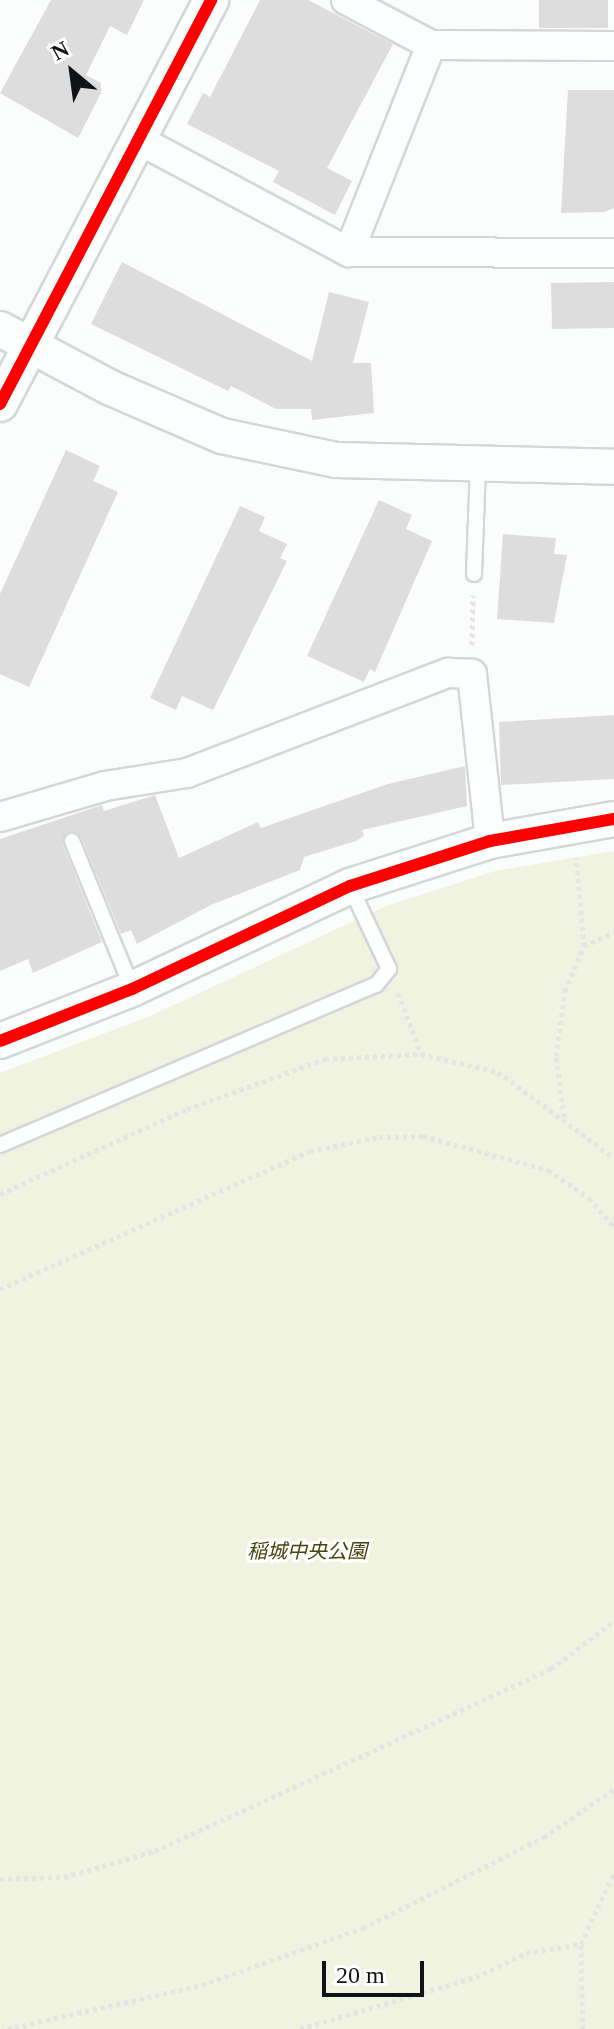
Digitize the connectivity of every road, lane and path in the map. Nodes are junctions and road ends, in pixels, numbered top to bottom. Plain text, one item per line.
1 (211, 0) edge
2 (346, 0) edge
3 (431, 45) junction
4 (614, 46) edge
5 (137, 139) junction
6 (349, 252) junction
7 (614, 253) edge
8 (0, 329) edge
9 (30, 344) junction
10 (0, 404) edge
11 (478, 466) junction
12 (614, 467) edge
13 (474, 574) joint
14 (472, 674) junction
15 (0, 817) edge
16 (614, 819) edge
17 (72, 841) dead end
18 (490, 841) junction
19 (575, 849) dead end
20 (350, 886) junction
21 (614, 932) edge
22 (584, 946) junction
23 (389, 969) junction
24 (132, 989) junction
25 (0, 1041) edge
26 (421, 1054) junction
27 (564, 1118) junction
28 (0, 1145) edge
29 (614, 1158) edge
30 (0, 1194) edge
31 (614, 1227) edge
32 (0, 1289) edge
33 (614, 1621) edge
34 (614, 1789) edge
35 (614, 1873) edge
36 (0, 1879) edge
37 (581, 1944) junction
38 (7, 2029) edge
39 (300, 2029) edge
40 (583, 2029) edge

1 - 5 street
2 - 3 street
3 - 4 street
3 - 6 street
5 - 6 street
5 - 9 street
6 - 7 street
8 - 9 street
9 - 10 street
9 - 11 street
11 - 12 street
11 - 13 lane
13 - 14 path
14 - 15 street
14 - 18 street
16 - 18 street
17 - 24 lane
18 - 20 street
19 - 22 path
20 - 23 lane
20 - 24 street
21 - 22 path
22 - 27 path
23 - 26 path
23 - 28 lane
24 - 25 street
26 - 27 path
26 - 30 path
27 - 29 path
31 - 32 path
33 - 36 path
34 - 38 path
35 - 37 path
37 - 39 path
37 - 40 path

